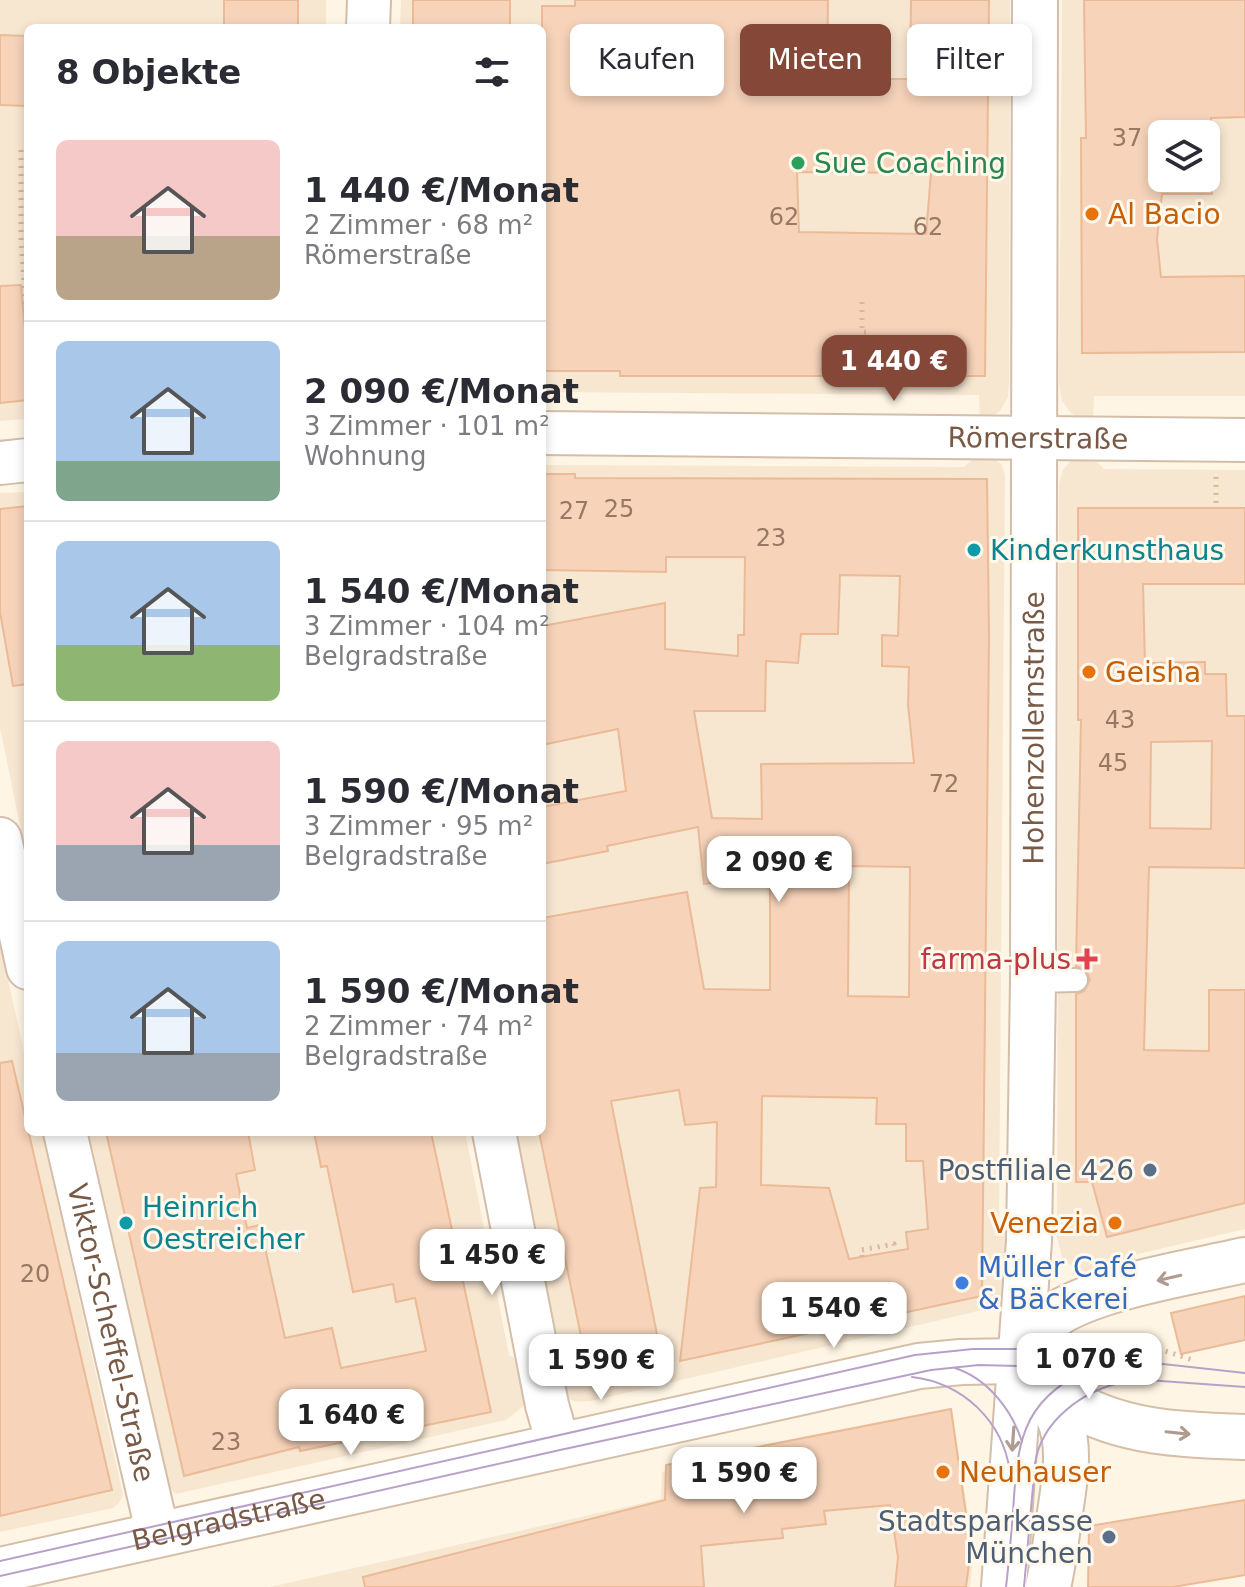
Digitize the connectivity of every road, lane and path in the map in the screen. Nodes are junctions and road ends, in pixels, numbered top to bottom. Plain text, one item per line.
1 (369, 0) edge
2 (1035, 0) edge
3 (368, 24) edge
4 (21, 150) dead end
5 (24, 281) edge
6 (862, 302) dead end
7 (870, 332) dead end
8 (546, 433) edge
9 (1034, 438) junction
10 (1245, 440) edge
11 (24, 460) edge
12 (0, 463) edge
13 (1216, 473) dead end
14 (1216, 508) dead end
15 (0, 839) edge
16 (24, 950) edge
17 (1076, 980) dead end
18 (1033, 981) junction
19 (66, 1136) edge
20 (495, 1136) edge
21 (895, 1251) dead end
22 (862, 1257) dead end
23 (1245, 1260) edge
24 (1126, 1346) dead end
25 (1193, 1360) dead end
26 (1020, 1361) junction
27 (1112, 1421) junction
28 (1245, 1437) edge
29 (559, 1447) junction
30 (1066, 1471) junction
31 (158, 1535) junction
32 (0, 1570) edge
33 (1004, 1587) edge
34 (1048, 1587) edge

1 - 3 street
2 - 9 street, Hohenzollernstraße
4 - 5 path
6 - 7 path
8 - 9 street, Römerstraße
9 - 10 street, Römerstraße
9 - 18 street, Hohenzollernstraße
11 - 12 street
13 - 14 path
15 - 16 street
17 - 18 lane
18 - 26 street, Hohenzollernstraße
19 - 31 street, Viktor-Scheffel-Straße
20 - 29 street
21 - 22 path
23 -> 26 street
24 - 25 path
26 - 27 street
26 - 29 street, Belgradstraße
26 - 30 street
26 -> 33 street, Hohenzollernstraße
27 -> 28 street
27 - 30 street
29 - 31 street, Belgradstraße
30 - 34 street
31 - 32 street, Belgradstraße

